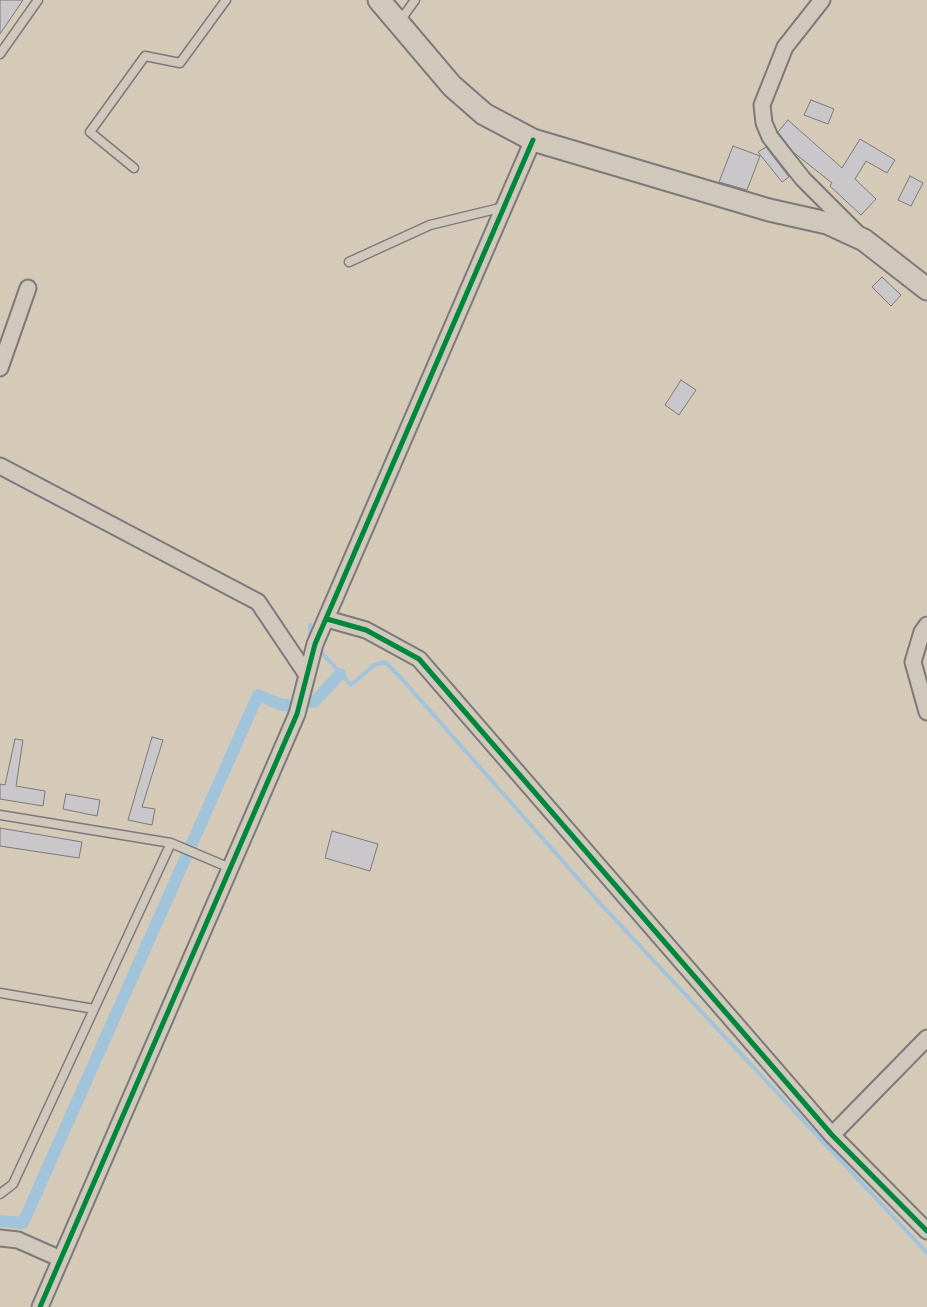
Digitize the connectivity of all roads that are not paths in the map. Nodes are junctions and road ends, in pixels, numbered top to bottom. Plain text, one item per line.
1 (38, 0) edge
2 (226, 0) edge
3 (379, 0) edge
4 (414, 0) edge
5 (822, 0) edge
6 (398, 23) junction
7 (0, 54) edge
8 (533, 140) junction
9 (134, 168) dead end
10 (504, 207) junction
11 (864, 240) junction
12 (350, 262) dead end
13 (28, 288) dead end
14 (927, 289) edge
15 (0, 368) edge
16 (0, 466) edge
17 (327, 619) junction
18 (927, 625) edge
19 (307, 675) junction
20 (927, 712) edge
21 (0, 814) edge
22 (172, 844) junction
23 (230, 868) junction
24 (0, 993) edge
25 (94, 1009) junction
26 (927, 1038) edge
27 (832, 1135) junction
28 (0, 1194) edge
29 (927, 1231) edge
30 (0, 1238) edge
31 (61, 1259) junction
32 (40, 1307) edge

1 - 7 lane
2 - 9 lane
3 - 6 street
4 - 6 lane
5 - 11 street
6 - 8 street
8 - 10 street
8 - 11 street
10 - 12 lane
10 - 17 street
11 - 14 street
13 - 15 street
16 - 19 street
17 - 19 street
17 - 27 street
18 - 20 street
19 - 23 street
21 - 22 lane
22 - 23 lane
22 - 25 lane
23 - 31 street
24 - 25 lane
25 - 28 lane
26 - 27 street
27 - 29 street
30 - 31 street
31 - 32 street

